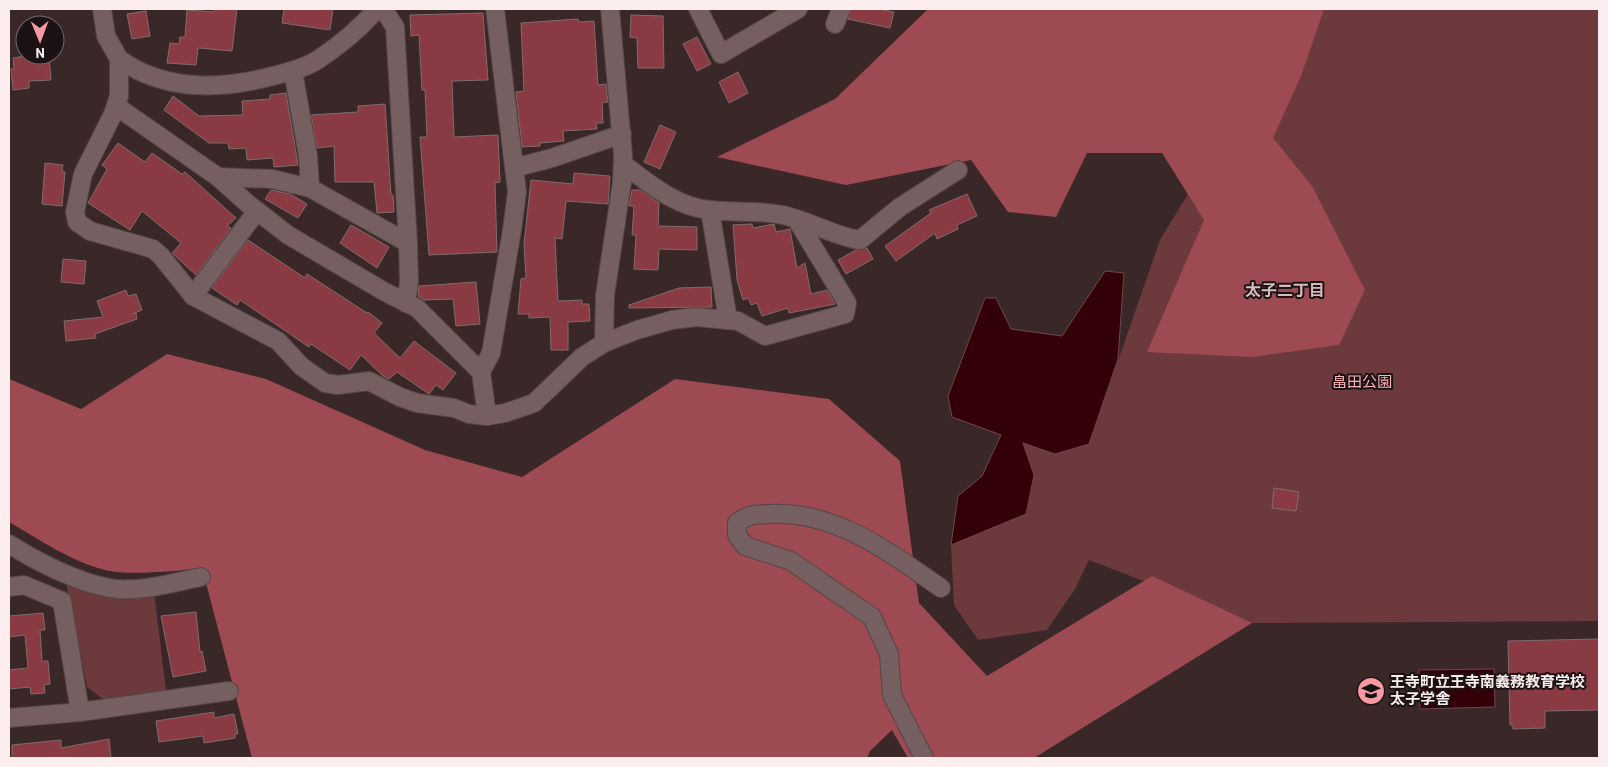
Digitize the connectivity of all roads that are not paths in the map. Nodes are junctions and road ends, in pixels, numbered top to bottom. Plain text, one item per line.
1 (102, 9) edge
2 (377, 9) edge
3 (383, 9) edge
4 (495, 9) edge
5 (610, 9) edge
6 (698, 9) edge
7 (798, 9) edge
8 (119, 60) junction
9 (293, 70) junction
10 (116, 106) junction
11 (622, 134) junction
12 (623, 164) junction
13 (514, 168) junction
14 (958, 170) dead end
15 (218, 177) junction
16 (310, 188) junction
17 (710, 210) junction
18 (257, 211) junction
19 (797, 220) junction
20 (408, 243) junction
21 (194, 296) junction
22 (406, 303) junction
23 (728, 320) junction
24 (604, 343) junction
25 (481, 372) junction
26 (487, 416) junction
27 (9, 544) edge
28 (57, 569) junction
29 (201, 577) dead end
30 (9, 587) edge
31 (941, 588) dead end
32 (42, 593) junction
33 (229, 691) dead end
34 (80, 712) junction
35 (9, 718) edge
36 (924, 758) edge

1 - 8 street
2 - 9 street
3 - 20 street
4 - 13 street
5 - 11 street
6 - 7 street
8 - 9 street
8 - 10 street
9 - 16 street
10 - 15 street
10 - 21 street
11 - 12 street
11 - 13 street
12 - 17 street
12 - 24 street
13 - 25 street
14 - 19 street
15 - 16 street
15 - 18 street
16 - 20 street
17 - 19 street
17 - 23 street
18 - 21 street
18 - 22 street
19 - 23 street
20 - 22 street
21 - 26 street
22 - 25 street
23 - 24 street
24 - 26 street
25 - 26 street
27 - 28 street
28 - 29 street
28 - 32 street
30 - 32 street
31 - 36 street
32 - 34 street
33 - 34 street
34 - 35 street

